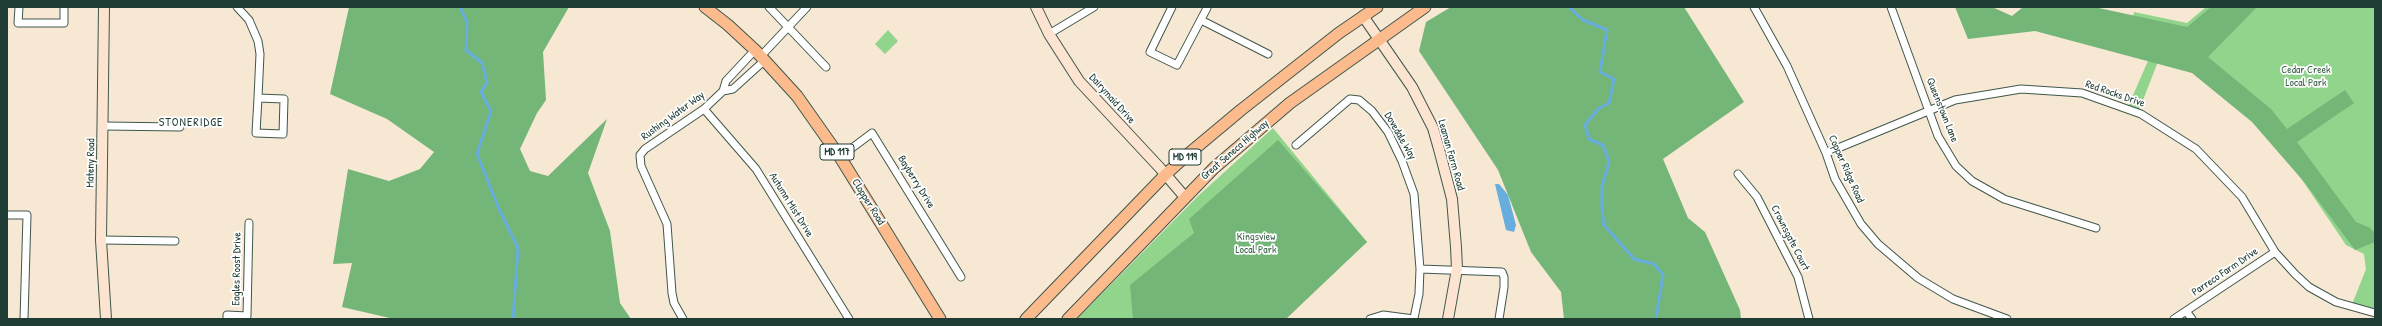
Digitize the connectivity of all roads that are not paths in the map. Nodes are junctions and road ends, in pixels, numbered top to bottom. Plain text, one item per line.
1 (19, 7) edge
2 (64, 7) edge
3 (104, 7) edge
4 (705, 7) edge
5 (769, 7) edge
6 (807, 7) edge
7 (1036, 7) edge
8 (1094, 7) edge
9 (1172, 7) edge
10 (1206, 7) edge
11 (1376, 7) edge
12 (1425, 7) edge
13 (1754, 7) edge
14 (1891, 7) edge
15 (242, 8) edge
16 (1363, 16) junction
17 (1201, 20) junction
18 (789, 26) junction
19 (1049, 34) junction
20 (1378, 38) junction
21 (1268, 54) dead end
22 (760, 55) junction
23 (826, 67) dead end
24 (723, 91) junction
25 (258, 98) junction
26 (704, 109) junction
27 (1929, 110) junction
28 (104, 126) junction
29 (180, 127) dead end
30 (1296, 145) dead end
31 (1826, 153) junction
32 (840, 157) junction
33 (1738, 174) dead end
34 (1165, 175) junction
35 (1184, 196) junction
36 (7, 215) edge
37 (249, 223) dead end
38 (2096, 228) dead end
39 (101, 240) junction
40 (175, 241) dead end
41 (2275, 252) junction
42 (1420, 269) junction
43 (1457, 269) junction
44 (961, 277) dead end
45 (2186, 311) junction
46 (2375, 313) edge
47 (24, 319) edge
48 (106, 319) edge
49 (227, 319) edge
50 (683, 319) edge
51 (849, 319) edge
52 (940, 319) edge
53 (1026, 319) edge
54 (1068, 319) edge
55 (1370, 319) edge
56 (1414, 319) edge
57 (1448, 319) edge
58 (1499, 319) edge
59 (1809, 319) edge
60 (2007, 319) edge
61 (2174, 319) edge
62 (2192, 319) edge

1 - 2 street
3 - 28 street, Mateny Road
4 - 22 main road, Clopper Road / MD 117
5 - 18 street
6 - 18 street
7 - 19 street, Dairymaid Drive
8 - 19 street
9 - 17 street
10 - 17 street
11 - 16 main road, MD 119
12 - 20 main road, Great Seneca Highway / MD 119
13 - 31 street, Copper Ridge Road
14 - 27 street, Queenstown Lane
15 - 25 street
16 - 20 street, Leaman Farm Road
16 - 34 main road, MD 119
17 - 21 street
18 - 22 street
18 - 23 street
19 - 34 street, Dairymaid Drive
20 - 35 main road, Great Seneca Highway / MD 119
20 - 43 street, Leaman Farm Road
22 - 24 street, Rushing Water Way
22 - 24 street, Rushing Water Way
22 - 32 main road, Clopper Road / MD 117
24 - 26 street, Rushing Water Way
25 - 25 street
26 - 50 street, Rushing Water Way
26 - 51 street, Autumn Mist Drive
27 - 31 street, Red Rocks Drive
27 - 38 street, Queenstown Lane
27 - 41 street, Red Rocks Drive
28 - 29 street
28 - 39 street, Mateny Road
30 - 42 street, Dovedale Way
31 - 60 street, Copper Ridge Road
32 - 44 street, Bayberry Drive
32 - 52 main road, Clopper Road / MD 117
33 - 59 street, Crownsgate Court
34 - 35 street, Dairymaid Drive
34 - 53 main road, MD 119
35 - 54 main road, Great Seneca Highway / MD 119
36 - 47 street
37 - 49 street, Eagles Roost Drive
39 - 40 street
39 - 48 street, Mateny Road
41 - 45 street, Parreco Farm Drive
41 - 46 street, Red Rocks Drive
42 - 43 street
42 - 56 street, Dovedale Way
43 - 57 street, Leaman Farm Road
43 - 58 street
45 - 61 street, Parreco Farm Drive
45 - 62 street
55 - 56 street, Dovedale Way

